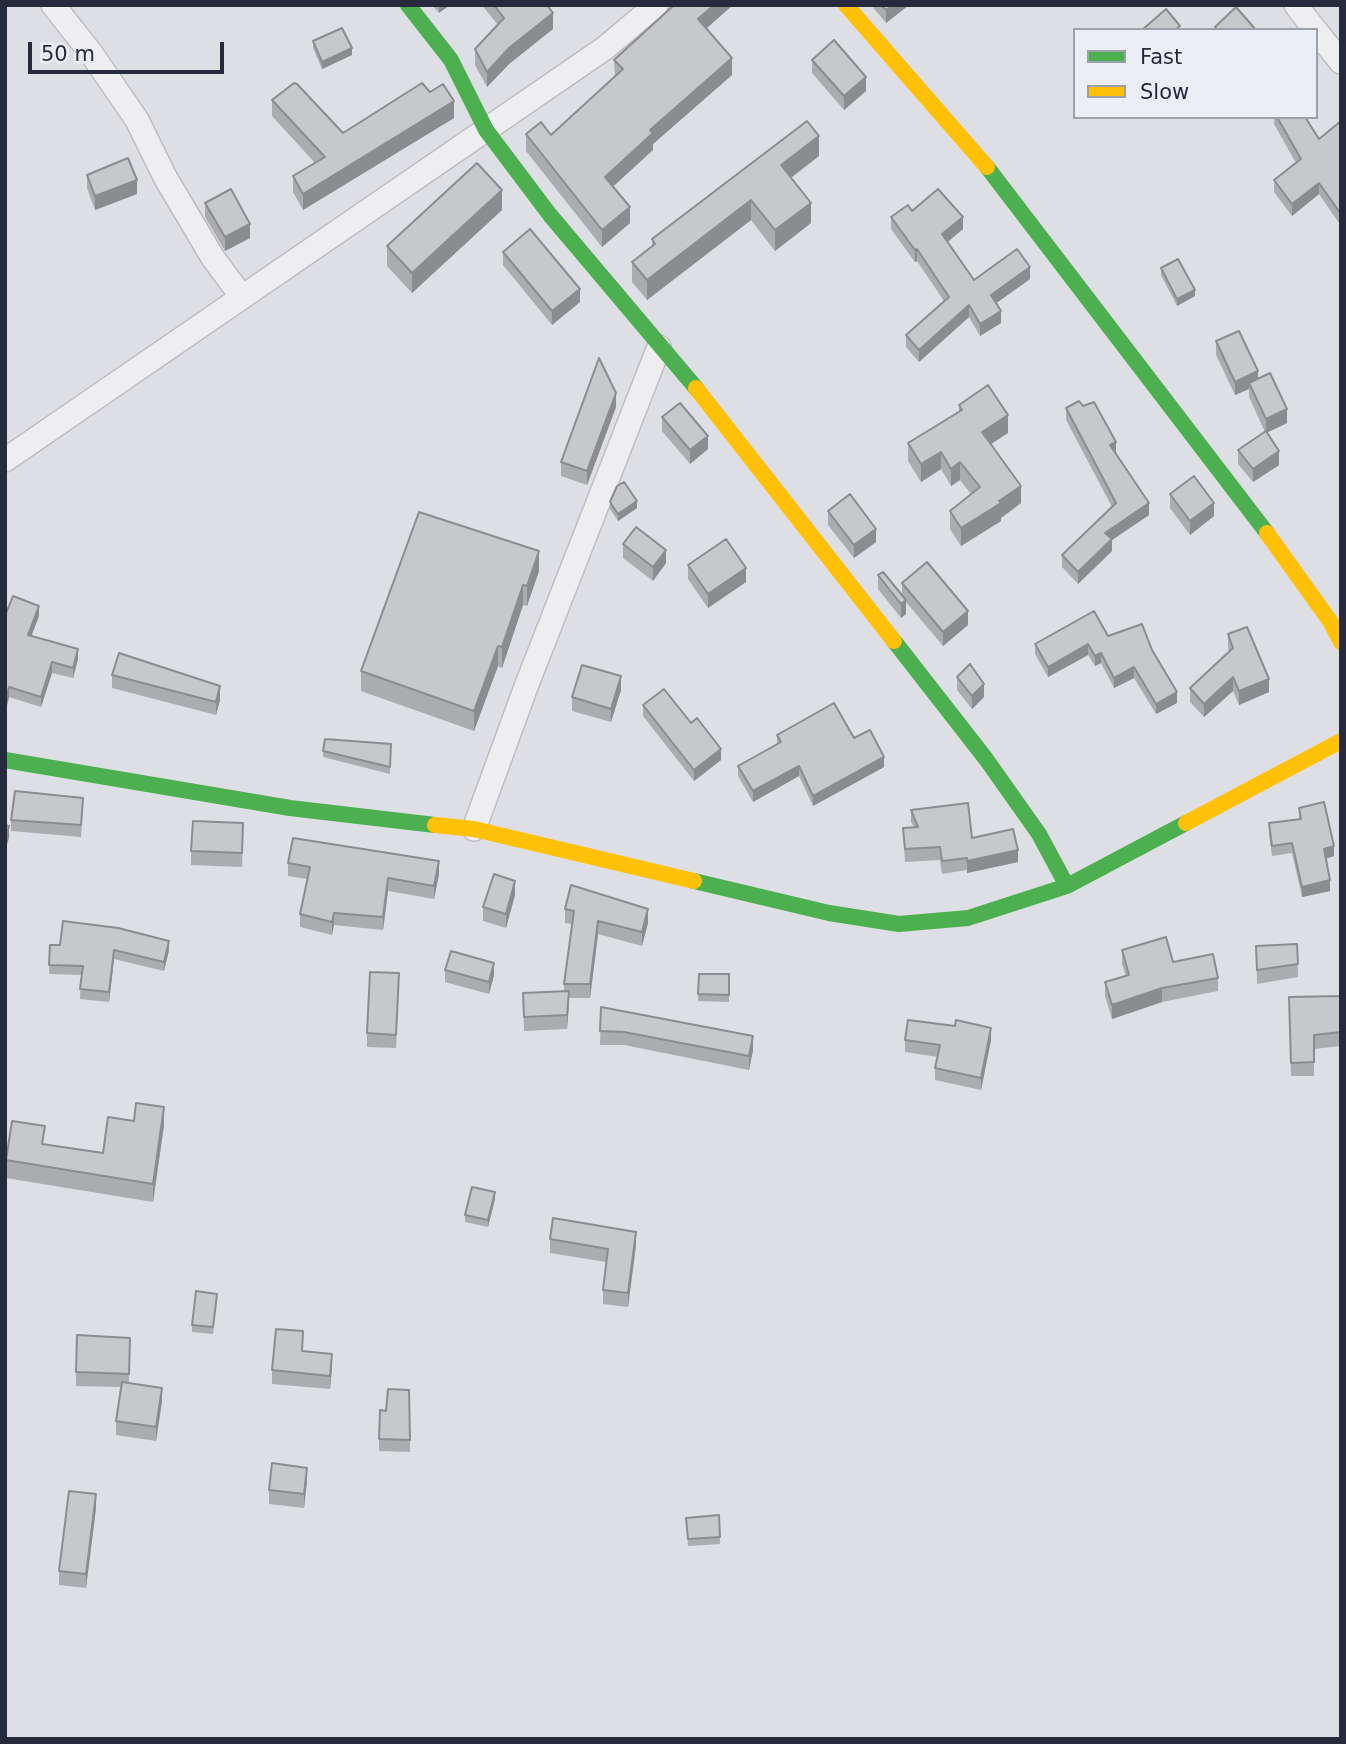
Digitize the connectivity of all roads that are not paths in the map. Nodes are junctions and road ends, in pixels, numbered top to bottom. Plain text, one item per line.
1 (52, 5) edge
2 (408, 5) edge
3 (656, 5) edge
4 (846, 5) edge
5 (1296, 5) edge
6 (1314, 28) edge
7 (1318, 33) edge
8 (1341, 62) edge
9 (486, 130) junction
10 (242, 297) junction
11 (659, 346) junction
12 (5, 460) edge
13 (1341, 642) edge
14 (1341, 741) edge
15 (5, 760) edge
16 (474, 829) junction
17 (1067, 886) junction

1 - 10 street
2 - 9 street
3 - 9 street
4 - 13 street
5 - 6 street
7 - 8 street
9 - 10 street
9 - 11 street
10 - 12 street
11 - 16 street
11 - 17 street
14 - 17 street
15 - 16 street
16 - 17 street

